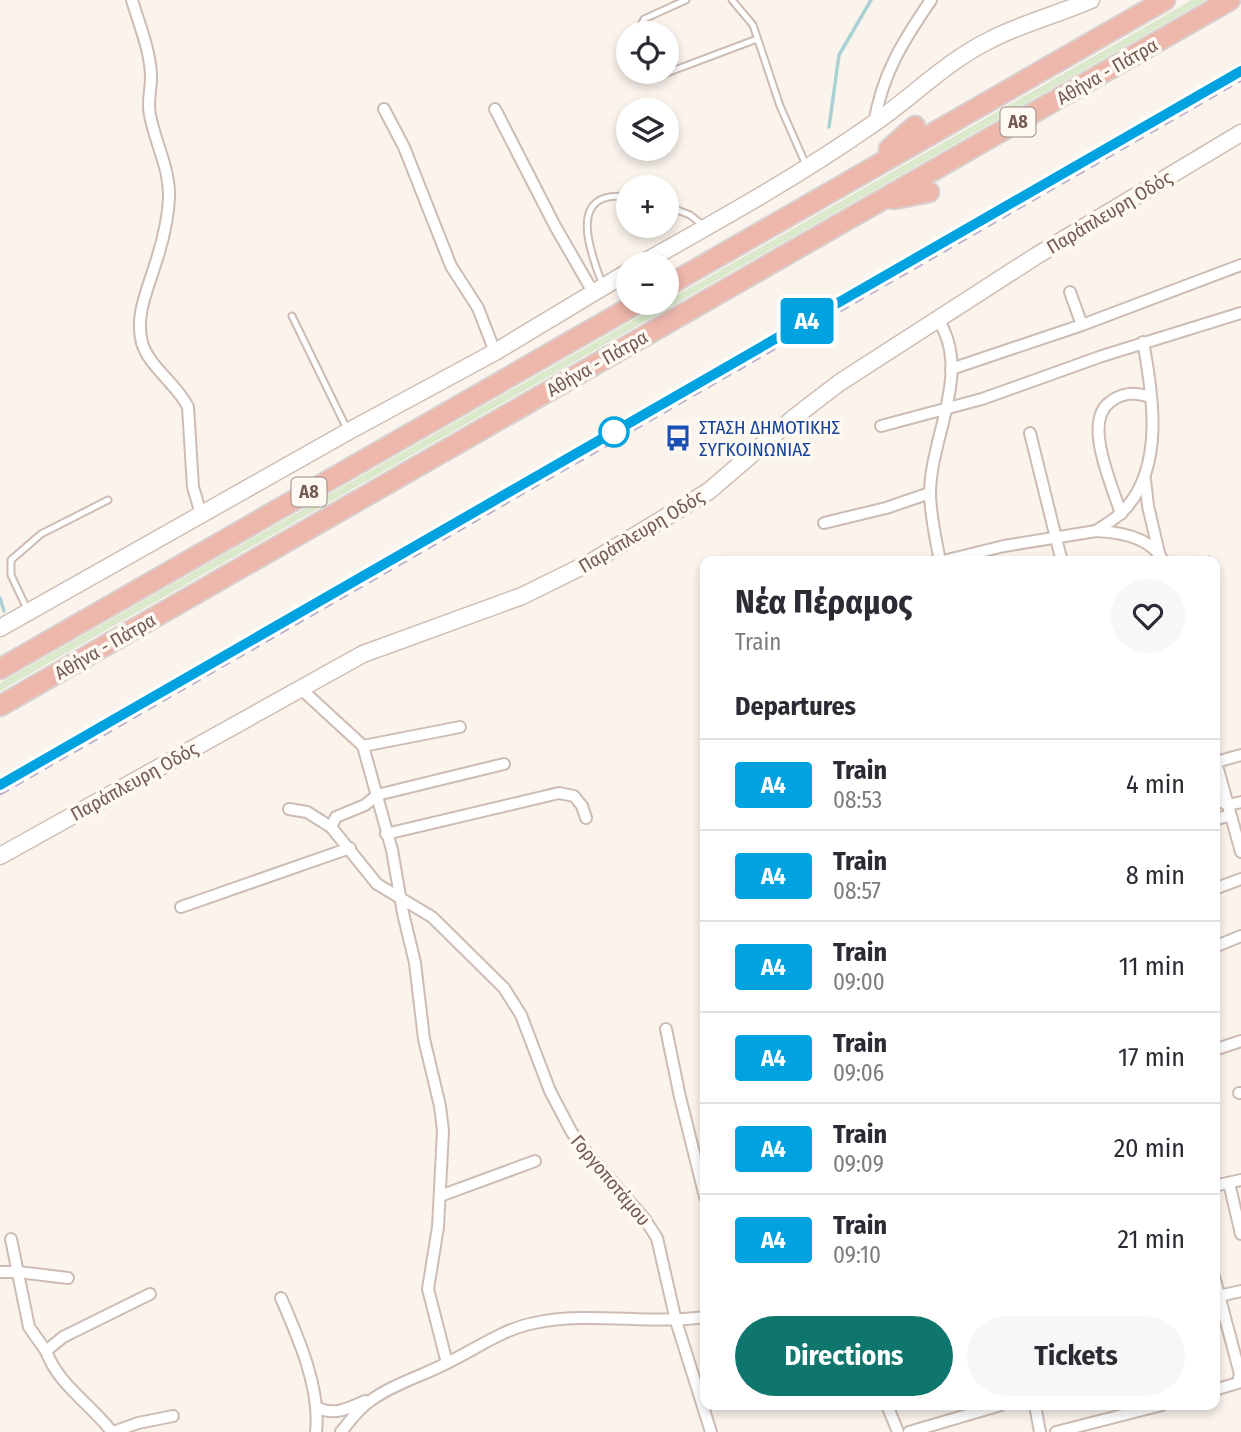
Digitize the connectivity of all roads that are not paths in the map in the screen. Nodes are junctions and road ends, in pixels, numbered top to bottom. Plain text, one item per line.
1 (132, 0) edge
2 (686, 0) edge
3 (732, 0) edge
4 (931, 0) edge
5 (1091, 0) edge
6 (1165, 0) edge
7 (1230, 0) edge
8 (1145, 12) junction
9 (643, 21) edge
10 (1087, 30) dead end
11 (757, 40) junction
12 (1160, 40) junction
13 (679, 70) edge
14 (1129, 73) dead end
15 (384, 109) dead end
16 (495, 109) dead end
17 (874, 124) junction
18 (915, 126) dead end
19 (1241, 133) edge
20 (807, 168) junction
21 (866, 172) junction
22 (929, 192) dead end
23 (616, 197) edge
24 (876, 203) junction
25 (679, 211) edge
26 (706, 228) junction
27 (663, 252) edge
28 (1241, 265) edge
29 (616, 279) edge
30 (679, 279) edge
31 (598, 289) junction
32 (1070, 292) dead end
33 (1241, 313) edge
34 (617, 315) edge
35 (292, 316) dead end
36 (937, 318) junction
37 (1082, 326) junction
38 (1143, 342) junction
39 (495, 352) junction
40 (951, 369) junction
41 (1151, 397) junction
42 (947, 409) junction
43 (881, 426) dead end
44 (348, 431) junction
45 (1030, 433) dead end
46 (1145, 470) junction
47 (930, 493) junction
48 (108, 499) dead end
49 (201, 514) junction
50 (1121, 514) junction
51 (824, 523) dead end
52 (1096, 531) junction
53 (1054, 537) junction
54 (939, 556) edge
55 (967, 556) edge
56 (1060, 556) edge
57 (1161, 556) edge
58 (1162, 556) edge
59 (29, 611) junction
60 (0, 628) edge
61 (0, 669) edge
62 (300, 688) junction
63 (0, 706) edge
64 (460, 727) dead end
65 (363, 746) junction
66 (1241, 755) edge
67 (1220, 758) edge
68 (504, 764) dead end
69 (1220, 777) edge
70 (377, 795) junction
71 (1241, 802) edge
72 (1220, 803) edge
73 (289, 809) dead end
74 (1229, 810) junction
75 (1220, 816) edge
76 (586, 818) dead end
77 (331, 827) junction
78 (386, 834) junction
79 (350, 848) junction
80 (1241, 852) edge
81 (0, 856) edge
82 (1241, 879) edge
83 (1220, 887) edge
84 (400, 897) junction
85 (181, 907) dead end
86 (1241, 936) edge
87 (1220, 945) edge
88 (666, 1029) dead end
89 (1241, 1041) edge
90 (1220, 1048) edge
91 (535, 1161) dead end
92 (700, 1177) edge
93 (1241, 1180) edge
94 (1229, 1183) junction
95 (1220, 1185) edge
96 (440, 1196) junction
97 (1241, 1234) edge
98 (11, 1239) dead end
99 (0, 1272) edge
100 (18, 1272) junction
101 (68, 1278) dead end
102 (1241, 1291) edge
103 (150, 1294) dead end
104 (1220, 1296) edge
105 (281, 1297) dead end
106 (1220, 1300) edge
107 (700, 1318) edge
108 (676, 1321) junction
109 (46, 1351) junction
110 (447, 1363) junction
111 (1220, 1388) edge
112 (382, 1393) junction
113 (700, 1397) edge
114 (318, 1408) junction
115 (704, 1410) edge
116 (889, 1410) edge
117 (984, 1410) edge
118 (1036, 1410) edge
119 (1147, 1410) edge
120 (173, 1416) dead end
121 (1099, 1427) edge
122 (113, 1432) edge
123 (316, 1432) edge
124 (341, 1432) edge
125 (711, 1432) edge
126 (898, 1432) edge
127 (909, 1432) edge
128 (1040, 1432) edge
129 (1056, 1432) edge

1 - 49 street
2 - 9 lane
3 - 11 lane
4 - 17 street
5 - 17 main road
6 - 8 highway, Αθήνα - Πάτρα / Α8
7 - 12 highway, Αθήνα - Πάτρα / Α8
8 - 10 highway
8 - 21 highway, Αθήνα - Πάτρα / Α8
11 - 13 lane
11 - 20 lane
12 - 14 highway
12 - 24 highway, Αθήνα - Πάτρα / Α8
15 - 39 street
16 - 31 street
17 - 20 main road
18 - 21 highway
19 - 36 main road, Παράπλευρη Οδός
20 - 26 main road
21 - 30 highway, Αθήνα - Πάτρα / Α8
22 - 24 highway
23 - 31 lane
24 - 63 highway, Αθήνα - Πάτρα / Α8
25 - 26 lane
26 - 27 main road
28 - 37 street
29 - 31 main road
31 - 39 main road
32 - 37 street
33 - 38 street
34 - 61 highway, Αθήνα - Πάτρα / Α8
35 - 44 lane
36 - 40 street
36 - 62 main road, Παράπλευρη Οδός
37 - 40 street
38 - 41 street
38 - 42 street
39 - 44 main road
40 - 42 street
41 - 46 street
41 - 50 street
42 - 43 street
42 - 47 street
44 - 49 main road
45 - 53 street
46 - 50 street
46 - 58 street
47 - 51 street
47 - 54 street
48 - 59 lane
49 - 59 main road
50 - 52 street
52 - 53 street
52 - 57 street
53 - 55 street
53 - 56 street
59 - 60 main road
62 - 65 street
62 - 81 main road, Παράπλευρη Οδός
64 - 65 street
65 - 70 street
66 - 67 street
68 - 70 street
69 - 74 street
70 - 77 street
70 - 78 street
71 - 74 street
72 - 74 street
73 - 77 street
74 - 75 street
74 - 80 street
76 - 78 street
77 - 79 street, Γοργοποτάμου
78 - 84 street
79 - 84 street, Γοργοποτάμου
79 - 85 street
82 - 83 street
84 - 96 street
84 - 108 street, Γοργοποτάμου
86 - 87 street
88 - 92 street
89 - 90 street
91 - 96 street
93 - 94 street
94 - 95 street
94 - 97 street
96 - 110 street
98 - 100 street
99 - 100 street
100 - 101 street
100 - 109 street
102 - 104 street
103 - 109 street
105 - 114 street
106 - 111 street
107 - 108 street
108 - 110 street
108 - 113 street, Γοργοποτάμου
109 - 122 street
110 - 112 street
112 - 114 street
112 - 124 street
114 - 123 street
115 - 125 street, Γοργοποτάμου
116 - 126 street
117 - 127 street
118 - 128 street
119 - 121 street
120 - 122 street
121 - 129 street

